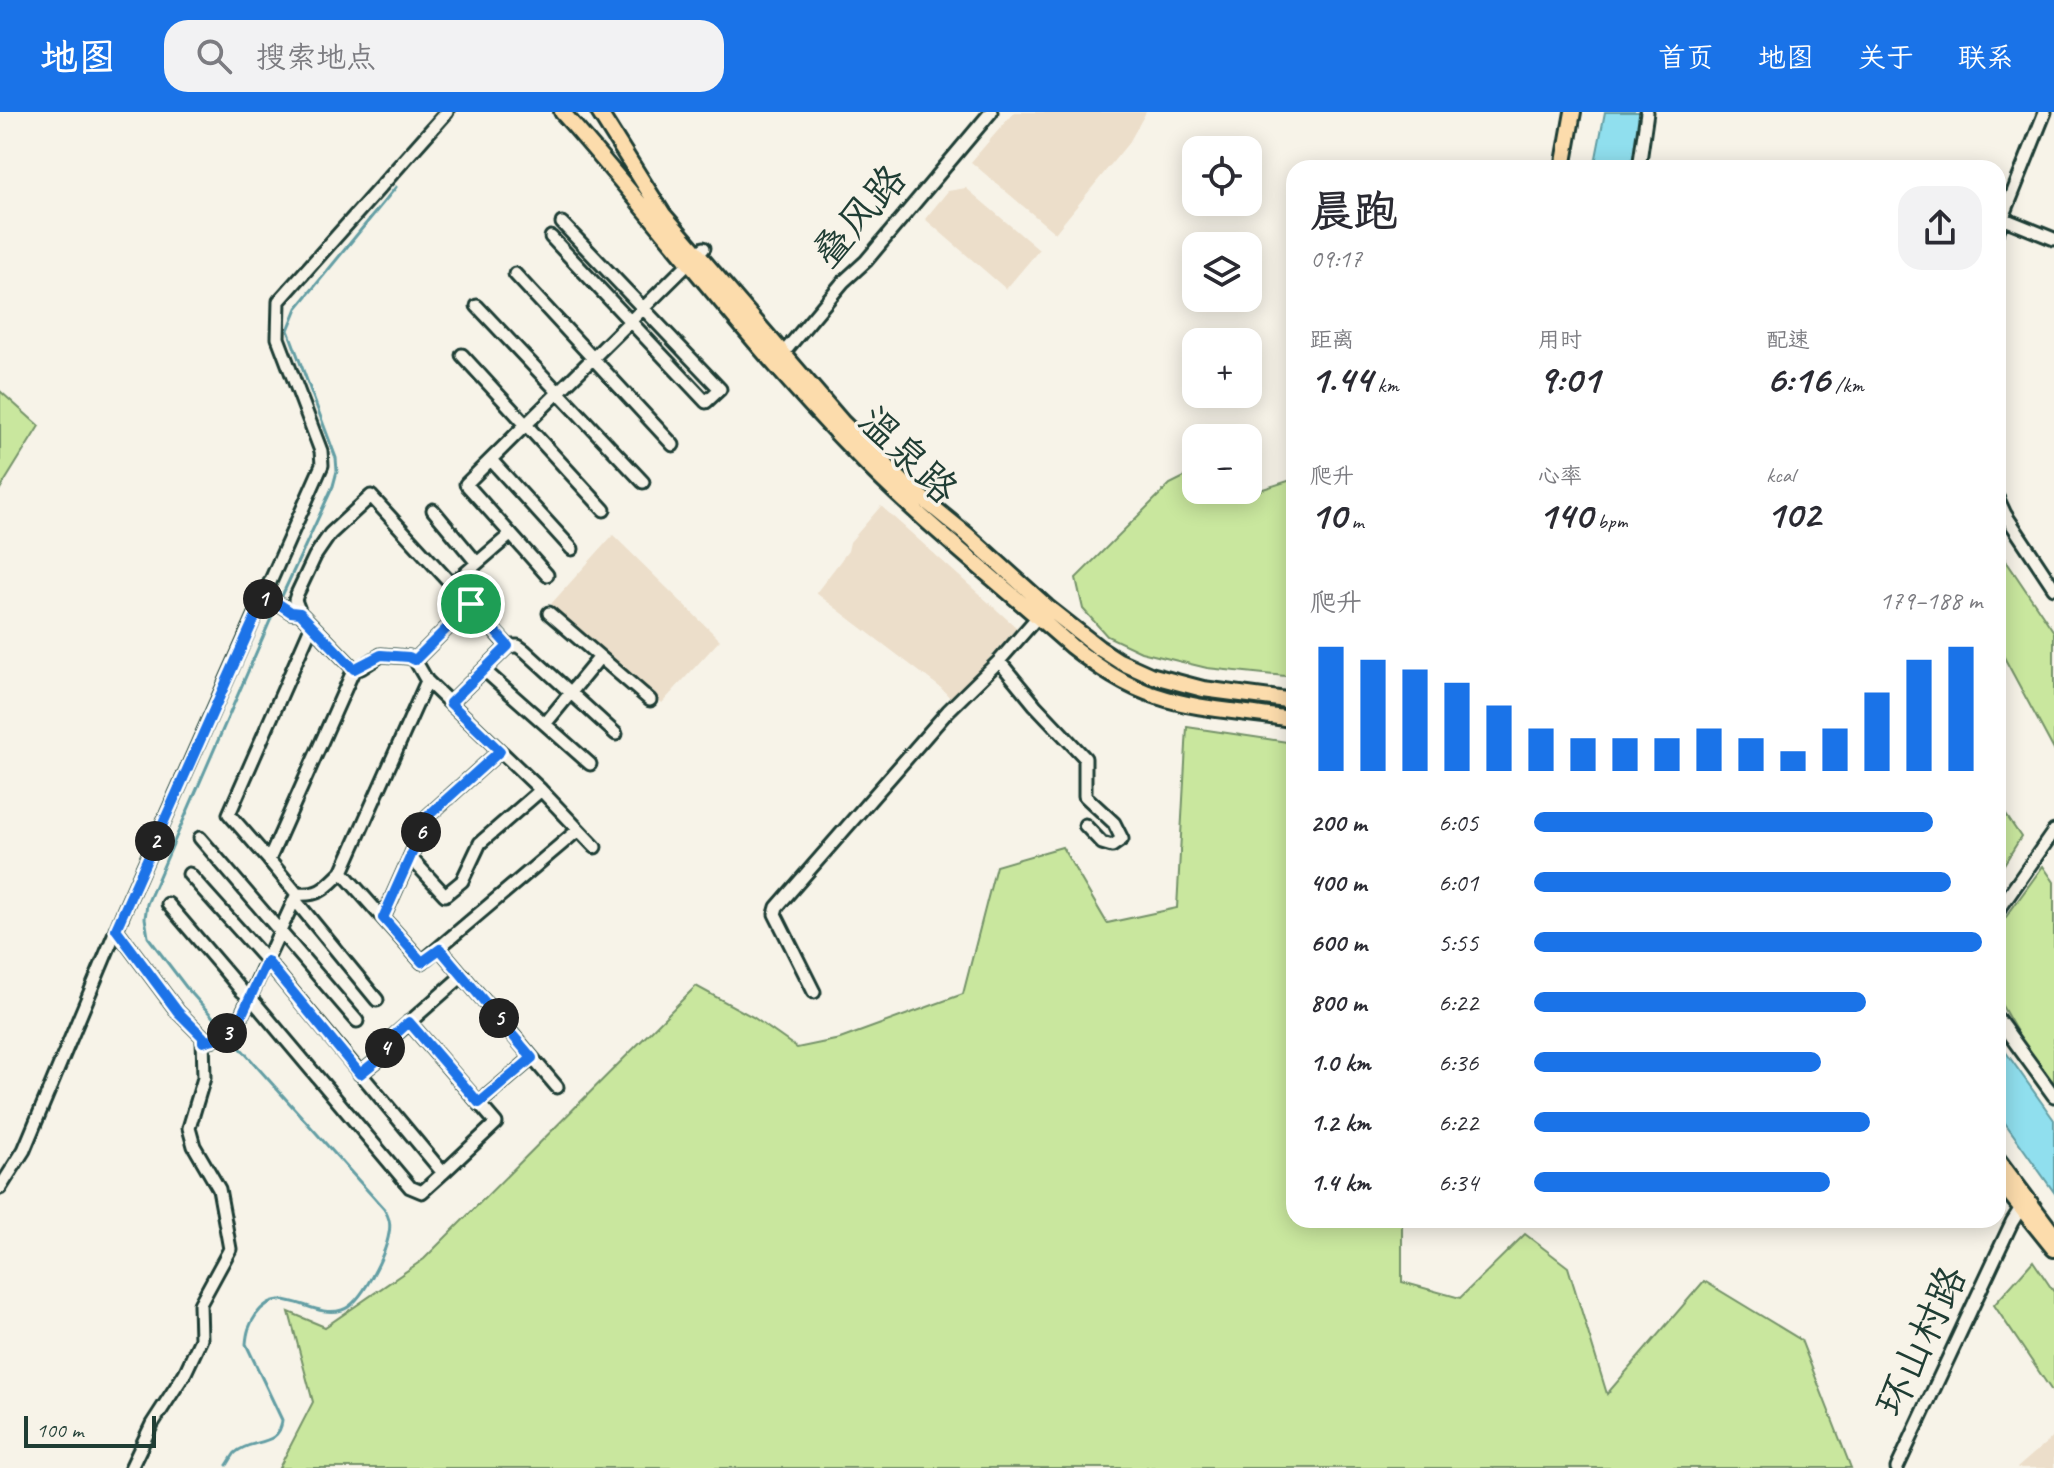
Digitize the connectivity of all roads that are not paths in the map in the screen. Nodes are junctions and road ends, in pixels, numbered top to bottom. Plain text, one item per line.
1 (447, 112) edge
2 (562, 112) edge
3 (599, 112) edge
4 (991, 112) edge
5 (1573, 112) edge
6 (1647, 112) edge
7 (2045, 112) edge
8 (1564, 160) edge
9 (1640, 160) edge
10 (2006, 209) edge
11 (562, 223) dead end
12 (2006, 226) edge
13 (551, 237) dead end
14 (2054, 239) edge
15 (697, 255) junction
16 (515, 274) dead end
17 (477, 306) dead end
18 (643, 308) junction
19 (630, 321) junction
20 (462, 355) dead end
21 (593, 358) junction
22 (779, 359) junction
23 (558, 392) junction
24 (526, 425) junction
25 (673, 445) dead end
26 (491, 460) junction
27 (643, 482) dead end
28 (433, 510) dead end
29 (604, 510) dead end
30 (2006, 516) edge
31 (511, 534) junction
32 (572, 549) dead end
33 (477, 563) junction
34 (547, 575) dead end
35 (453, 584) junction
36 (2054, 588) edge
37 (274, 601) junction
38 (471, 604) junction
39 (1042, 612) junction
40 (300, 613) junction
41 (549, 613) dead end
42 (312, 625) junction
43 (508, 646) junction
44 (600, 657) junction
45 (415, 660) junction
46 (999, 661) junction
47 (354, 669) junction
48 (484, 670) junction
49 (427, 681) junction
50 (571, 692) junction
51 (650, 700) dead end
52 (1286, 700) edge
53 (450, 703) junction
54 (1286, 719) edge
55 (545, 724) junction
56 (616, 734) dead end
57 (500, 751) junction
58 (590, 764) dead end
59 (541, 790) junction
60 (1085, 825) dead end
61 (578, 830) junction
62 (2054, 831) edge
63 (200, 838) dead end
64 (595, 847) dead end
65 (410, 857) junction
66 (269, 860) junction
67 (342, 872) junction
68 (189, 874) dead end
69 (296, 897) junction
70 (2006, 900) edge
71 (168, 904) dead end
72 (383, 918) junction
73 (116, 929) junction
74 (281, 931) junction
75 (440, 949) junction
76 (267, 961) junction
77 (463, 975) junction
78 (814, 992) dead end
79 (250, 997) junction
80 (377, 1000) dead end
81 (357, 1021) dead end
82 (409, 1022) junction
83 (2006, 1030) edge
84 (203, 1042) junction
85 (532, 1058) junction
86 (360, 1074) junction
87 (557, 1087) dead end
88 (2054, 1096) edge
89 (479, 1103) junction
90 (443, 1173) junction
91 (2006, 1173) edge
92 (2006, 1186) edge
93 (0, 1188) edge
94 (2006, 1194) edge
95 (2024, 1203) junction
96 (2054, 1235) edge
97 (2054, 1249) edge
98 (131, 1468) edge
99 (1897, 1468) edge

1 - 37 street
2 - 15 main road, 温泉路
3 - 15 main road, 温泉路
4 - 22 street, 叠风路
5 - 8 main road
6 - 9 street
7 - 10 street
11 - 18 street
12 - 14 street
13 - 19 street
15 - 18 street
15 - 22 main road, 温泉路
16 - 21 street
17 - 23 street
18 - 19 street
18 - 19 street
19 - 21 street
20 - 24 street
21 - 23 street
21 - 25 street
22 - 39 main road, 温泉路
23 - 24 street
23 - 27 street
24 - 26 street
24 - 29 street
26 - 31 street
26 - 32 street
28 - 33 street
30 - 36 street
31 - 33 street
31 - 34 street
33 - 35 street
35 - 38 street
35 - 40 street
37 - 40 street
37 - 73 street
38 - 43 street
38 - 45 street
39 - 46 street
39 - 52 main road, 温泉路
39 - 54 main road, 温泉路
40 - 42 street
41 - 44 street
42 - 47 street
42 - 66 street
43 - 48 street
43 - 50 street
44 - 50 street
44 - 51 street
45 - 47 street
45 - 49 street
46 - 60 street
46 - 78 street
47 - 66 street
48 - 53 street
48 - 55 street
49 - 53 street
49 - 67 street
50 - 55 street
50 - 56 street
53 - 57 street
55 - 58 street
57 - 59 street
57 - 65 street
59 - 61 street
59 - 65 street
61 - 64 street
61 - 75 street
62 - 70 street
63 - 74 street
65 - 72 street
66 - 69 street
67 - 69 street
67 - 72 street
68 - 76 street
69 - 74 street
69 - 80 street
71 - 79 street
72 - 75 street
73 - 84 street
73 - 93 street
74 - 76 street
74 - 81 street
75 - 77 street
76 - 79 street
76 - 86 street
77 - 82 street
77 - 85 street
79 - 84 street
79 - 90 street
82 - 86 street
82 - 89 street
83 - 88 street
84 - 98 street
85 - 87 street
85 - 89 street
86 - 90 street
89 - 90 street
91 - 95 main road
92 - 95 main road
94 - 95 main road
95 - 96 main road
95 - 97 main road
95 - 99 street, 环山村路

